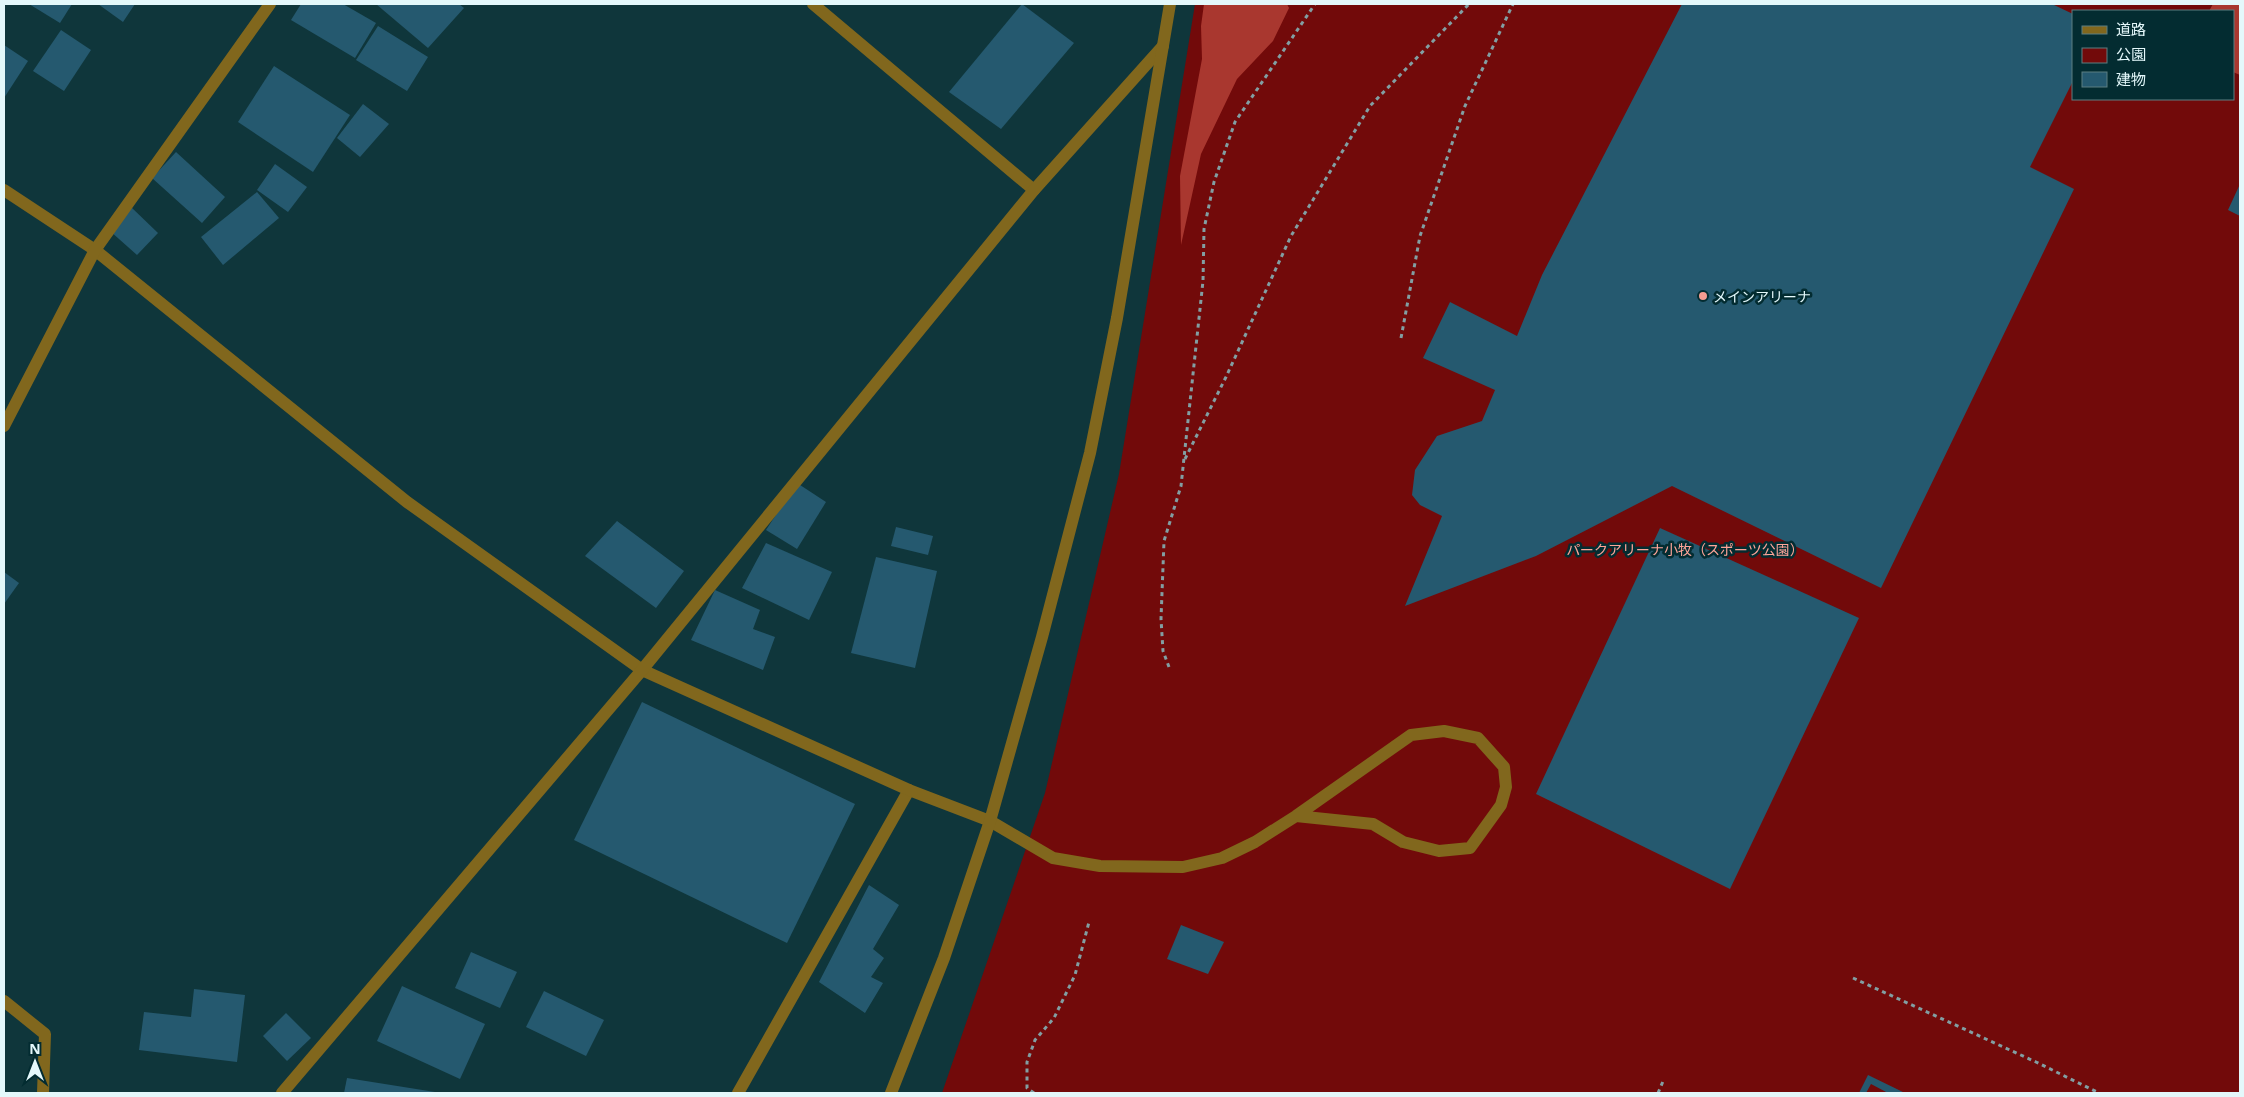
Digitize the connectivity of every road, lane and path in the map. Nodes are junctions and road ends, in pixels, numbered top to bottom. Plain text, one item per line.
1 (270, 4) edge
2 (813, 4) edge
3 (1170, 4) edge
4 (1315, 4) edge
5 (1469, 4) edge
6 (1513, 4) edge
7 (1163, 46) junction
8 (4, 190) edge
9 (1034, 190) junction
10 (95, 250) junction
11 (1400, 338) dead end
12 (4, 426) edge
13 (1184, 462) junction
14 (1169, 667) dead end
15 (642, 670) junction
16 (909, 790) junction
17 (1296, 816) junction
18 (990, 821) junction
19 (1089, 922) dead end
20 (1853, 978) dead end
21 (4, 1001) edge
22 (1664, 1079) dead end
23 (43, 1093) edge
24 (282, 1093) edge
25 (738, 1093) edge
26 (892, 1093) edge
27 (1034, 1093) edge
28 (1658, 1093) edge
29 (2099, 1093) edge

1 - 10 street
2 - 9 street
3 - 7 street
4 - 13 path
5 - 13 path
6 - 11 path
7 - 9 street
7 - 18 street
8 - 10 street
9 - 15 street
10 - 12 street
10 - 15 street
13 - 14 path
15 - 16 street
15 - 24 street
16 - 18 street
16 - 25 street
17 - 17 street
17 - 18 street
18 - 26 street
19 - 27 path
20 - 29 path
21 - 23 street
22 - 28 path

